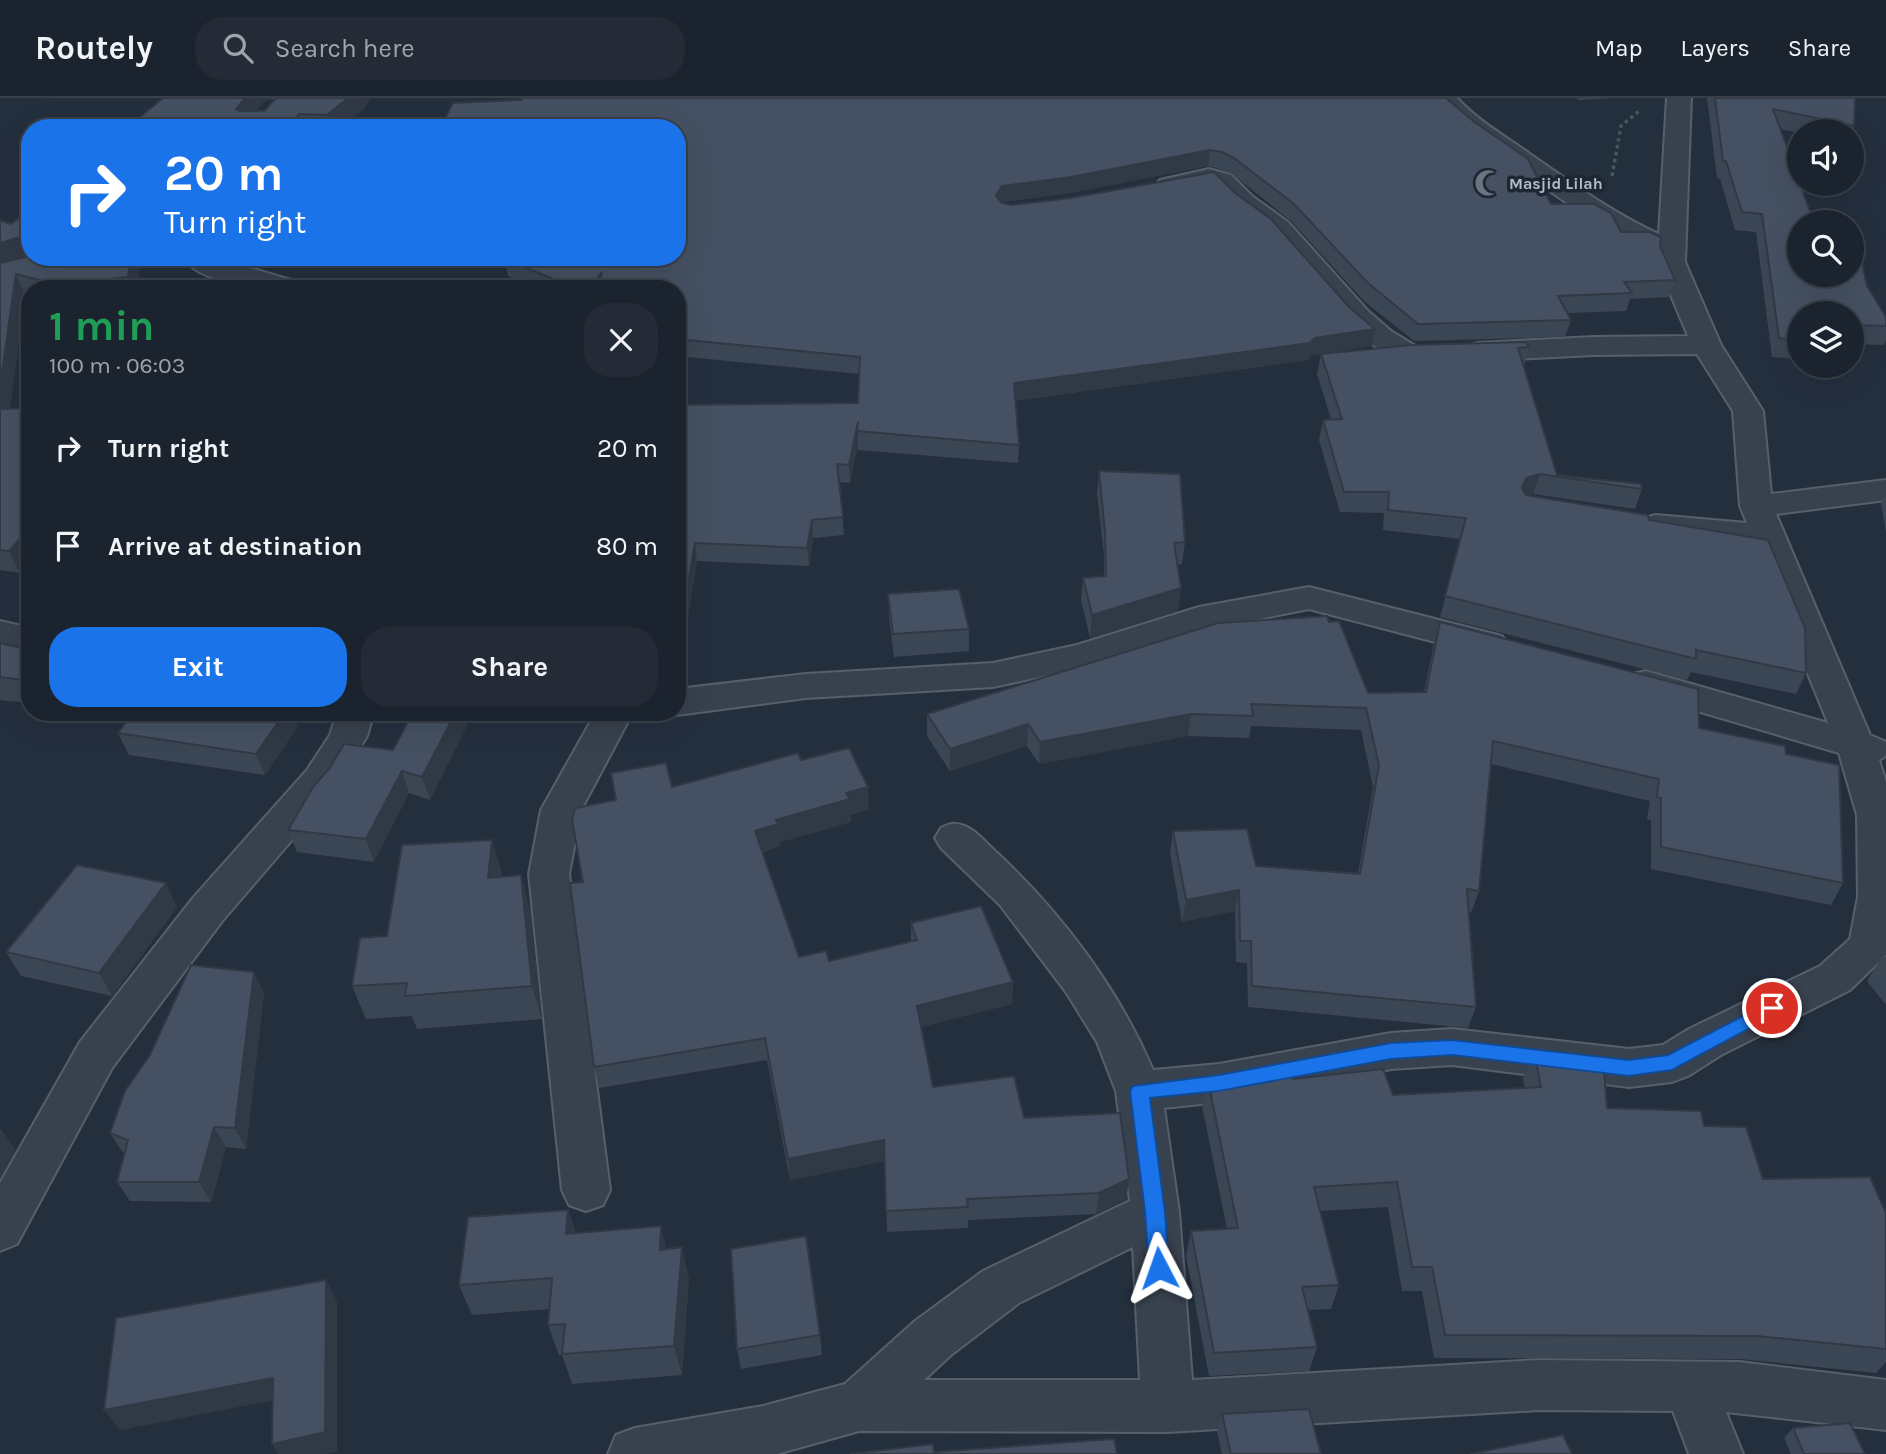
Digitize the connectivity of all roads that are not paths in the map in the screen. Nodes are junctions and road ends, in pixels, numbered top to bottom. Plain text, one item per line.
1 (1444, 98) edge
2 (1679, 98) edge
3 (1150, 189) edge
4 (1672, 248) junction
5 (211, 266) edge
6 (260, 280) edge
7 (1706, 345) junction
8 (1430, 353) junction
9 (1362, 357) edge
10 (1886, 490) edge
11 (1632, 521) edge
12 (1761, 521) junction
13 (0, 633) edge
14 (21, 638) edge
15 (1525, 653) edge
16 (1619, 676) edge
17 (686, 701) edge
18 (353, 721) edge
19 (610, 721) edge
20 (1870, 749) edge
21 (956, 838) dead end
22 (1882, 899) edge
23 (1139, 1091) junction
24 (586, 1190) dead end
25 (1155, 1212) junction
26 (0, 1229) edge
27 (1690, 1388) junction
28 (1886, 1405) edge
29 (859, 1406) junction
30 (1168, 1407) junction
31 (635, 1454) edge
32 (1716, 1454) edge

1 - 4 street
2 - 4 street
3 - 8 street
4 - 7 street
5 - 6 street
7 - 8 street
7 - 12 street
8 - 9 street
10 - 12 street
11 - 12 street
12 - 20 street
13 - 14 street
15 - 17 street
16 - 20 street
18 - 26 street
19 - 24 street
20 - 22 street
21 - 23 street
22 - 23 street
23 - 25 street
25 - 29 street
25 - 30 street
27 - 28 street
27 - 30 street
27 - 32 street
29 - 30 street
29 - 31 street

